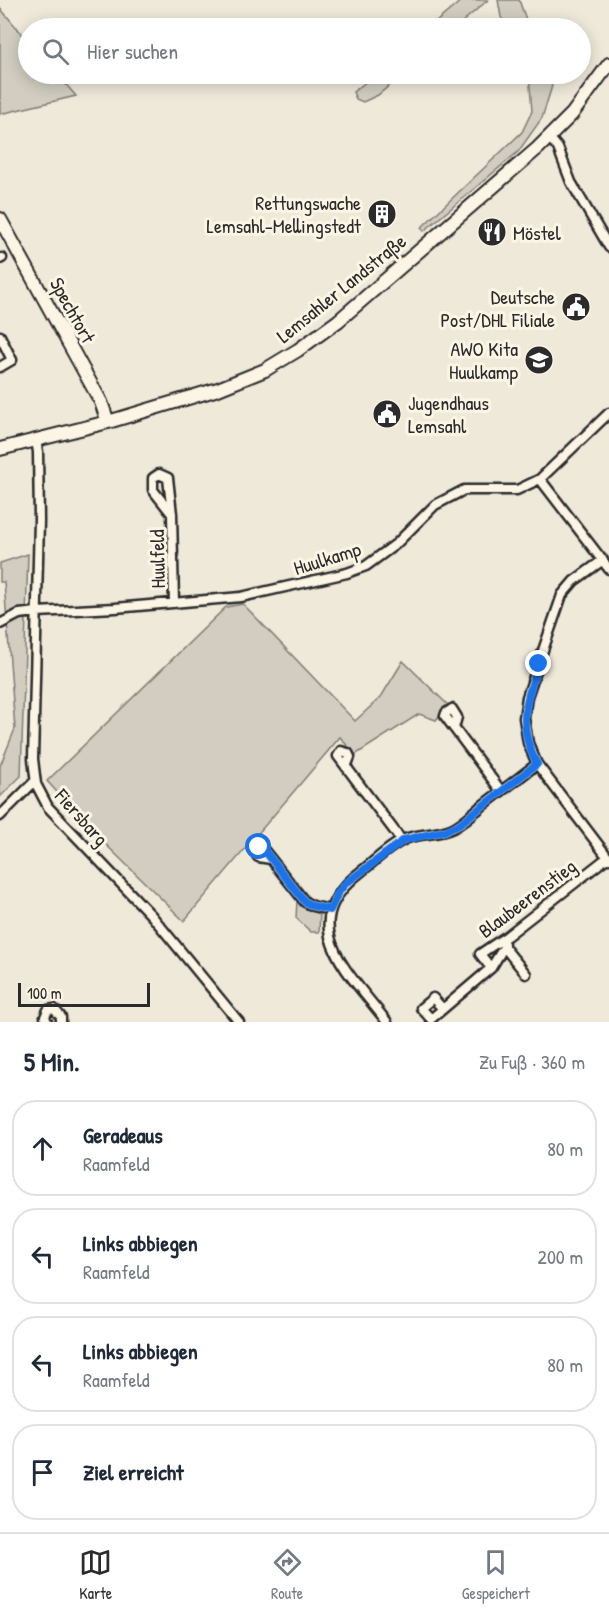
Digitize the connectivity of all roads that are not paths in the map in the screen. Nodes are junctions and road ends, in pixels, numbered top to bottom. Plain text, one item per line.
1 (609, 64) edge
2 (549, 137) junction
3 (0, 219) edge
4 (609, 247) edge
5 (0, 336) edge
6 (0, 367) edge
7 (609, 413) edge
8 (108, 422) junction
9 (36, 440) junction
10 (0, 449) edge
11 (540, 479) junction
12 (172, 514) dead end
13 (603, 560) junction
14 (609, 569) edge
15 (174, 603) junction
16 (37, 612) junction
17 (0, 624) edge
18 (453, 728) dead end
19 (537, 764) junction
20 (346, 767) dead end
21 (35, 781) junction
22 (501, 791) junction
23 (0, 816) edge
24 (402, 841) junction
25 (608, 858) edge
26 (271, 859) dead end
27 (330, 910) junction
28 (507, 936) junction
29 (504, 947) junction
30 (491, 968) junction
31 (526, 974) dead end
32 (442, 1008) dead end
33 (47, 1022) edge
34 (61, 1022) edge
35 (239, 1022) edge
36 (387, 1022) edge

1 - 2 main road, Lemsahler Landstraße
2 - 4 street
2 - 8 main road, Lemsahler Landstraße
3 - 8 main road, Spechtort
5 - 6 street
7 - 11 street, Huulkamp
8 - 9 main road, Lemsahler Landstraße
9 - 10 main road, Lemsahler Landstraße
9 - 16 street, Fiersbarg
11 - 13 street
11 - 15 street, Huulkamp
12 - 15 street, Huulfeld
13 - 14 street
13 - 19 street
15 - 16 street, Huulkamp
16 - 17 street, Huulkamp
16 - 21 street, Fiersbarg
18 - 22 street
19 - 22 street
19 - 25 street
20 - 24 street
21 - 23 street
21 - 35 street, Fiersbarg
22 - 24 street
24 - 27 street
25 - 28 street, Blaubeerenstieg
26 - 27 street
27 - 36 street
28 - 29 street, Blaubeerenstieg
28 - 30 street, Blaubeerenstieg
29 - 30 street, Blaubeerenstieg
29 - 31 street
30 - 32 street, Blaubeerenstieg
33 - 34 street

